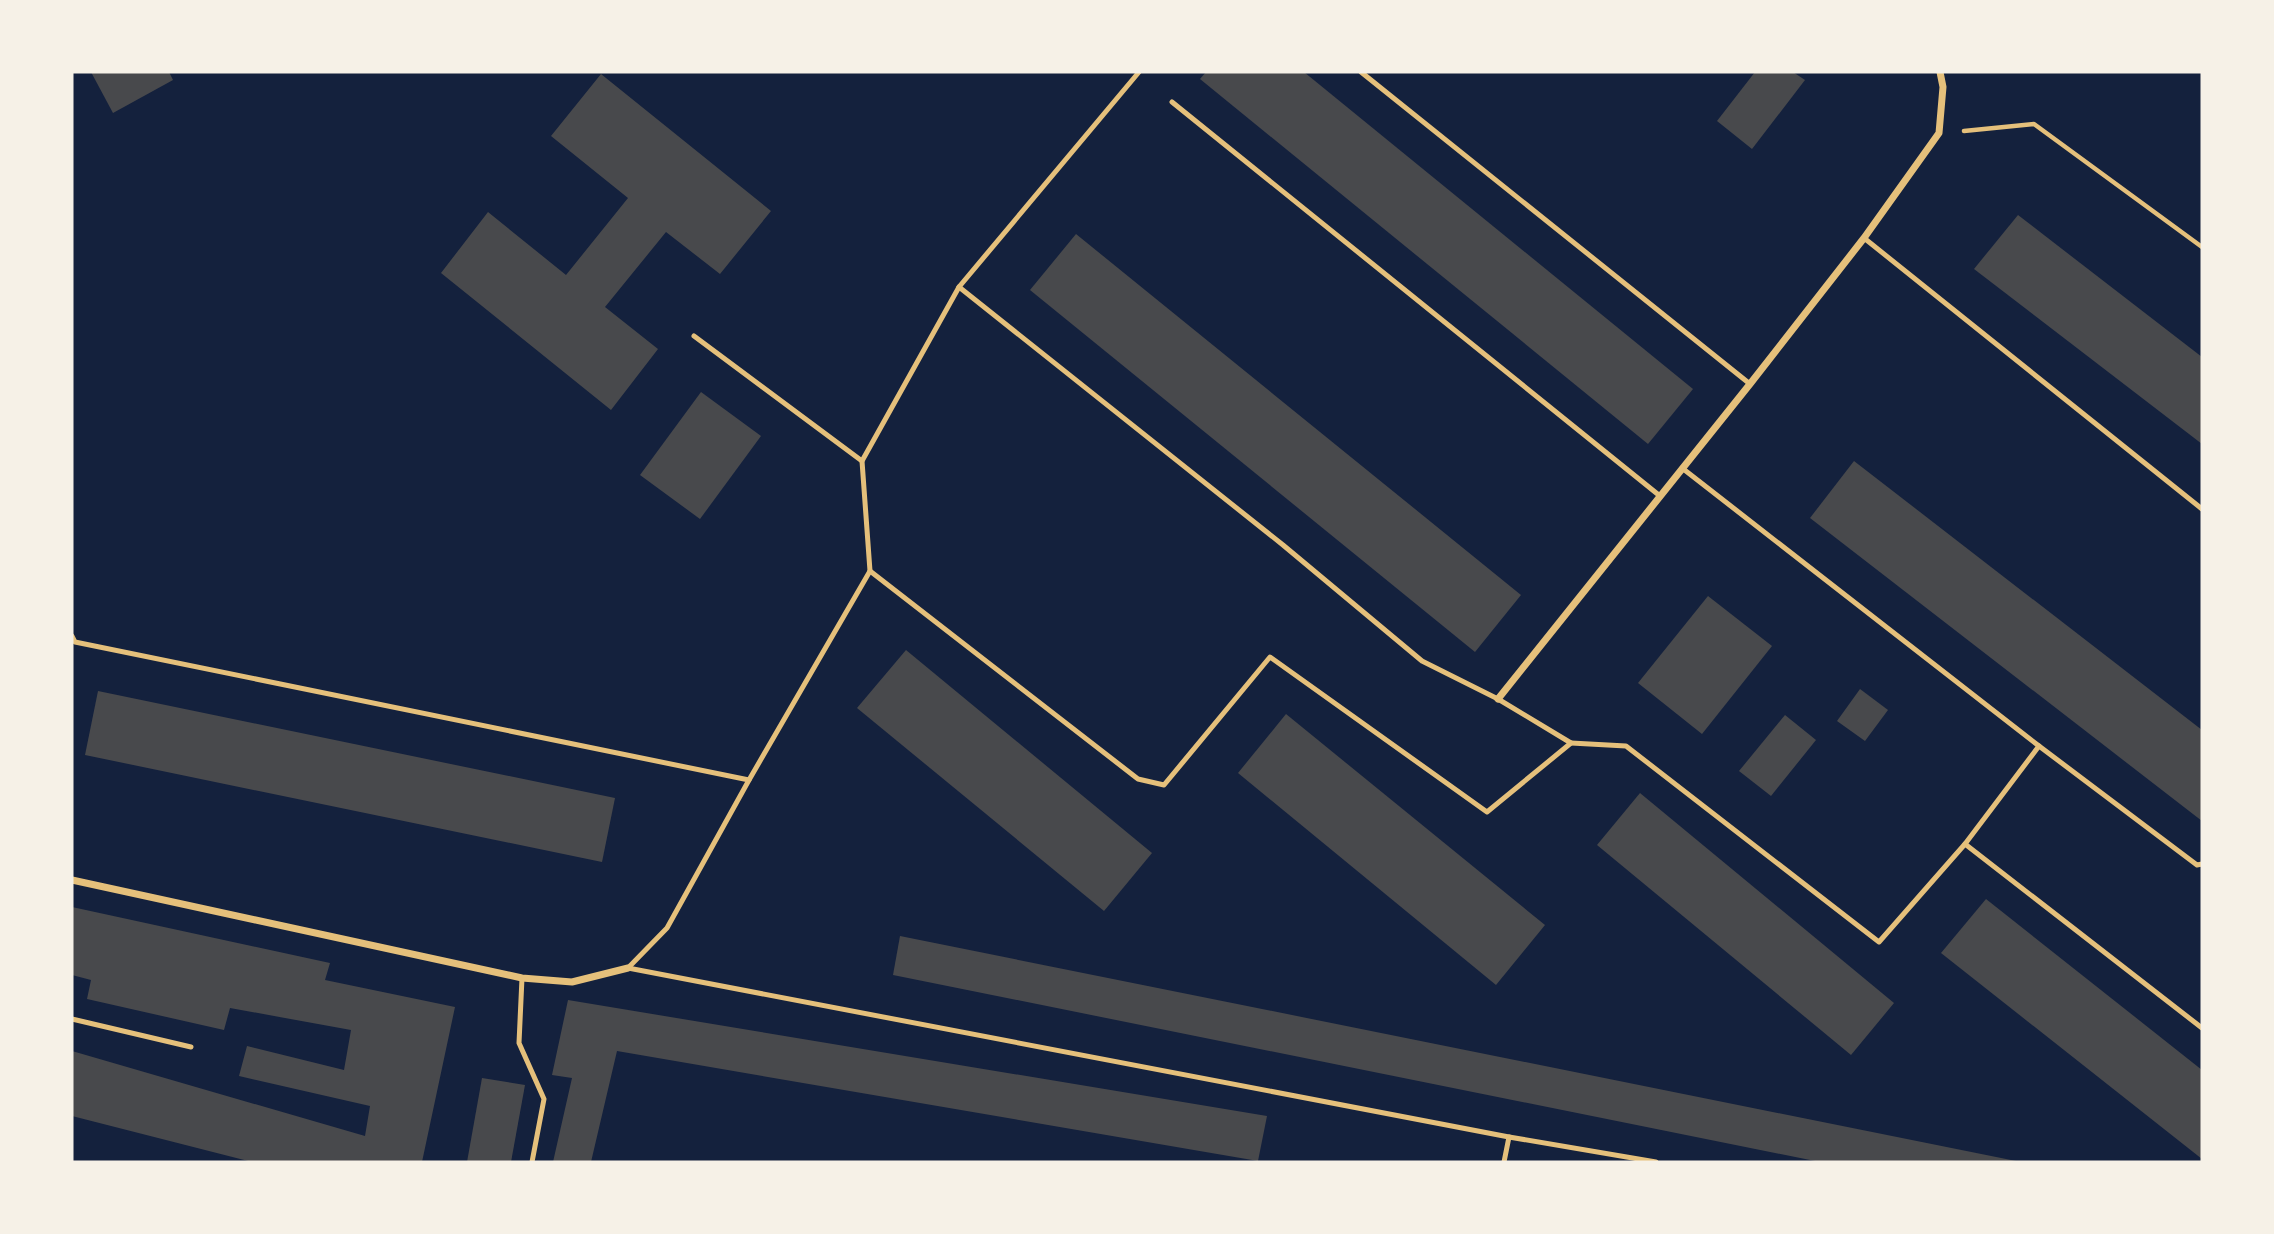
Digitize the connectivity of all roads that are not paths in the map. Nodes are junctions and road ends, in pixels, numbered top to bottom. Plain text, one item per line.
1 (1139, 72) edge
2 (1361, 72) edge
3 (1940, 72) edge
4 (1172, 102) dead end
5 (1864, 238) junction
6 (959, 287) junction
7 (694, 336) dead end
8 (1751, 384) junction
9 (862, 461) junction
10 (1682, 468) junction
11 (1660, 496) junction
12 (2202, 509) edge
13 (870, 571) junction
14 (72, 636) edge
15 (1498, 699) junction
16 (1571, 743) junction
17 (2039, 746) junction
18 (749, 780) junction
19 (1965, 844) junction
20 (2202, 864) edge
21 (72, 880) edge
22 (628, 968) junction
23 (522, 978) junction
24 (72, 1019) edge
25 (2202, 1028) edge
26 (191, 1047) dead end
27 (1509, 1137) junction
28 (532, 1162) edge
29 (1504, 1162) edge
30 (1656, 1162) edge

1 - 6 lane
2 - 8 lane
3 - 5 street
4 - 11 lane
5 - 8 street
5 - 12 lane
6 - 9 lane
6 - 15 lane
7 - 9 lane
8 - 10 street
9 - 13 lane
10 - 11 street
10 - 17 lane
11 - 15 street
13 - 16 lane
13 - 18 lane
14 - 18 lane
15 - 16 lane
16 - 19 lane
17 - 19 lane
17 - 20 lane
18 - 22 lane
19 - 25 lane
21 - 23 street
22 - 23 street
22 - 27 lane
23 - 28 lane
24 - 26 lane
27 - 29 lane
27 - 30 lane

